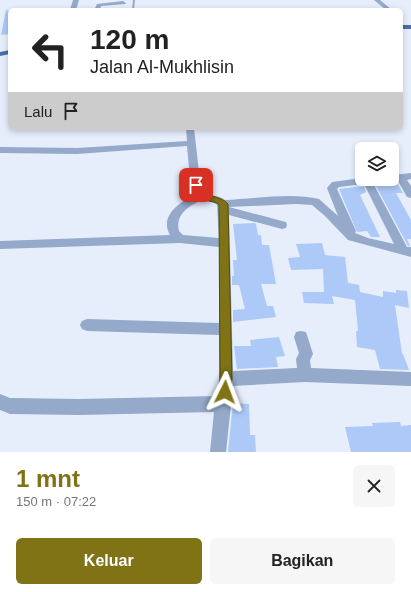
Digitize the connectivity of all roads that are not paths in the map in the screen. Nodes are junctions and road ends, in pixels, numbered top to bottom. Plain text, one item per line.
1 (377, 0) edge
2 (123, 3) dead end
3 (98, 8) edge
4 (387, 8) edge
5 (190, 130) edge
6 (192, 143) junction
7 (0, 150) edge
8 (401, 177) edge
9 (355, 181) edge
10 (376, 186) edge
11 (411, 194) edge
12 (201, 196) junction
13 (224, 207) junction
14 (282, 225) dead end
15 (352, 237) junction
16 (180, 239) junction
17 (223, 243) junction
18 (0, 245) edge
19 (407, 251) edge
20 (87, 325) dead end
21 (224, 329) junction
22 (301, 338) dead end
23 (305, 375) junction
24 (226, 379) junction
25 (411, 379) edge
26 (0, 402) edge
27 (224, 404) junction
28 (218, 452) edge

1 - 4 street
2 - 3 street
5 - 6 street
6 - 7 street
6 - 12 street
8 - 11 street
9 - 15 street
10 - 19 street
12 - 13 street
12 - 16 street
13 - 14 street
13 - 15 street
13 - 17 street
15 - 19 street
16 - 17 street
16 - 18 street
17 - 21 street
20 - 21 street
21 - 24 street
22 - 23 street
23 - 24 street
23 - 25 street
24 - 27 street
26 - 27 street
27 - 28 street

